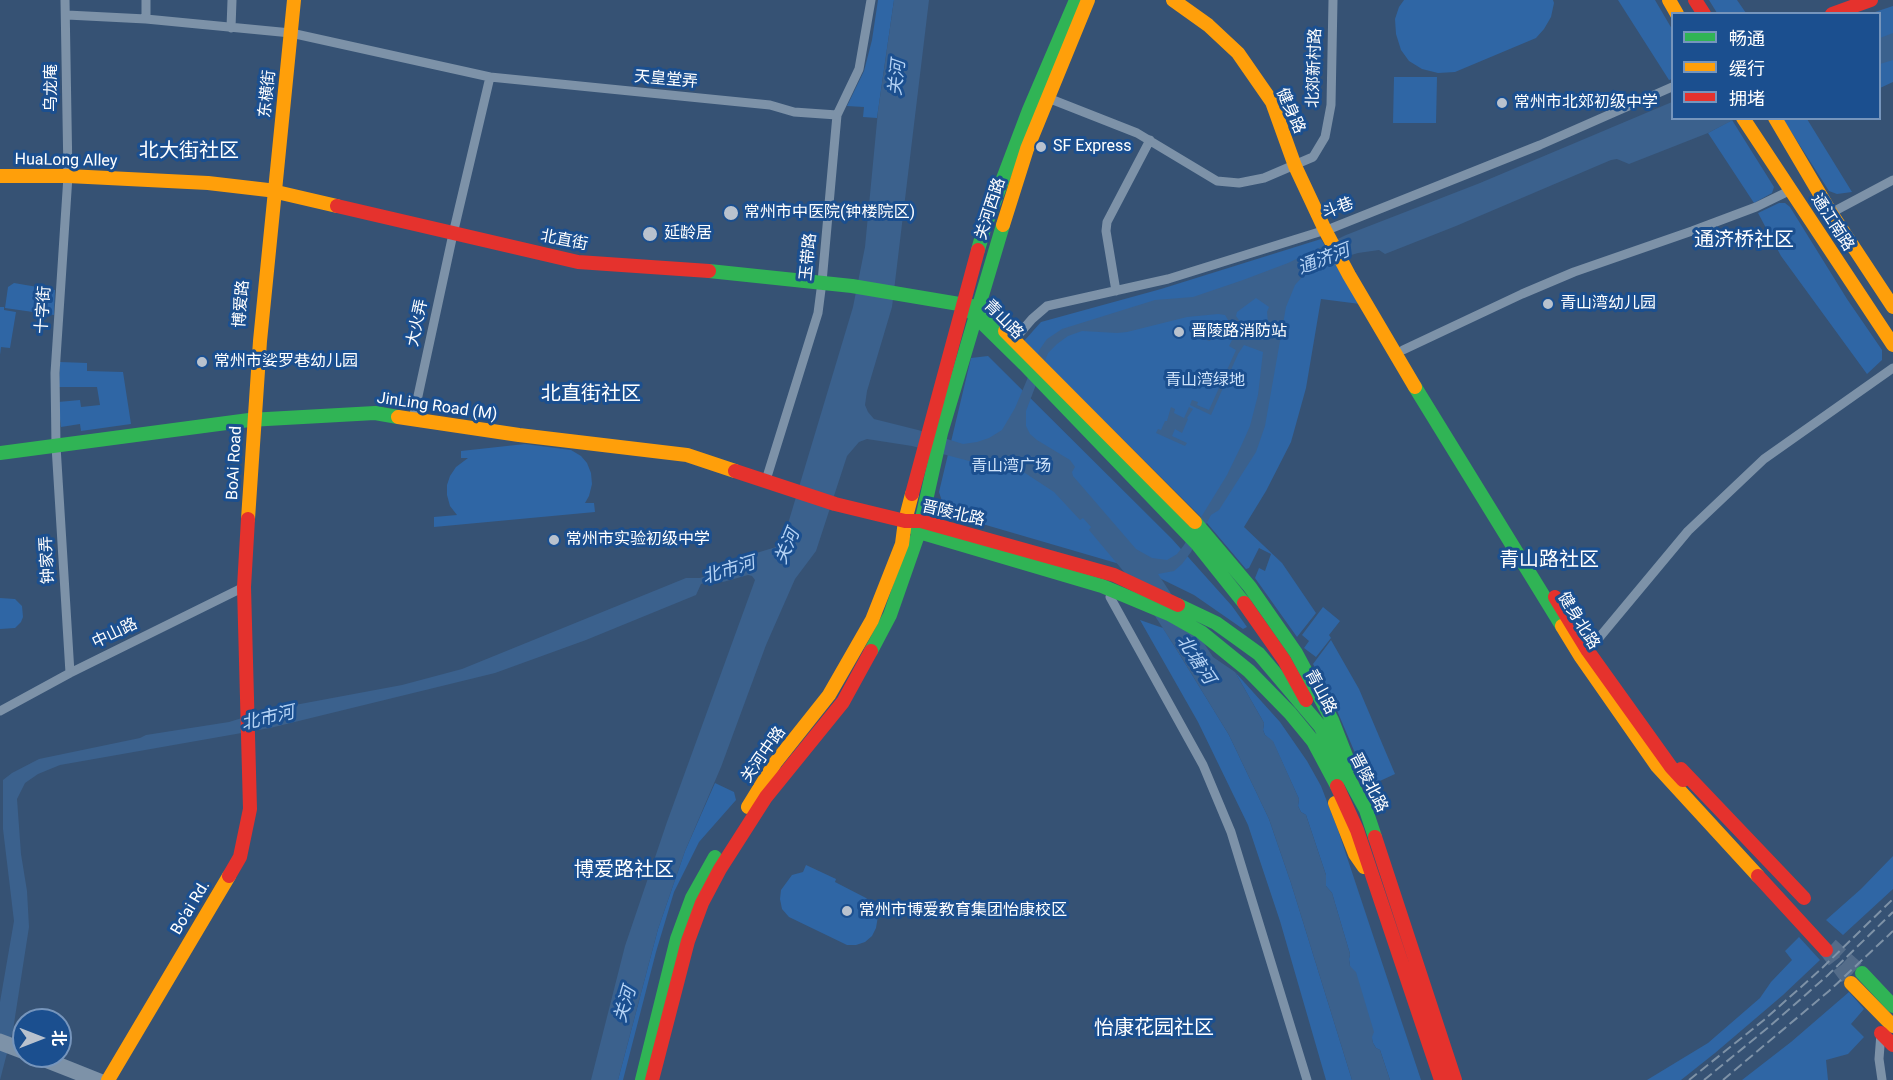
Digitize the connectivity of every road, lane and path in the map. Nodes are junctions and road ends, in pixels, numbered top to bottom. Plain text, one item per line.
1 (65, 0) edge
2 (146, 0) edge
3 (232, 0) edge
4 (287, 0) edge
5 (294, 0) edge
6 (871, 0) edge
7 (1076, 0) edge
8 (1088, 0) edge
9 (1173, 0) edge
10 (1187, 0) edge
11 (1333, 0) edge
12 (1872, 0) edge
13 (1837, 8) edge
14 (67, 15) junction
15 (146, 20) junction
16 (231, 28) junction
17 (288, 32) junction
18 (490, 77) junction
19 (1671, 87) edge
20 (1048, 98) junction
21 (837, 115) junction
22 (1744, 120) edge
23 (1775, 120) edge
24 (1149, 140) junction
25 (1298, 165) junction
26 (0, 176) edge
27 (68, 176) junction
28 (1893, 180) edge
29 (272, 190) junction
30 (1791, 190) junction
31 (1831, 213) junction
32 (1328, 229) junction
33 (453, 234) junction
34 (1353, 274) junction
35 (822, 282) junction
36 (1116, 291) junction
37 (963, 305) junction
38 (1893, 307) edge
39 (976, 311) junction
40 (1013, 340) junction
41 (1893, 345) edge
42 (1403, 350) junction
43 (1027, 360) junction
44 (1893, 368) edge
45 (413, 419) junction
46 (251, 420) junction
47 (935, 431) junction
48 (56, 446) junction
49 (0, 453) edge
50 (929, 455) junction
51 (765, 480) junction
52 (905, 521) junction
53 (920, 526) junction
54 (1201, 538) junction
55 (973, 548) junction
56 (244, 587) junction
57 (1110, 597) junction
58 (1143, 607) junction
59 (1588, 651) junction
60 (70, 673) junction
61 (0, 711) edge
62 (1320, 726) junction
63 (248, 738) joint
64 (1659, 751) junction
65 (1366, 810) junction
66 (1357, 830) junction
67 (1374, 880) junction
68 (1804, 898) dead end
69 (1893, 1006) edge
70 (1887, 1029) edge
71 (1893, 1045) edge
72 (72, 1066) edge
73 (58, 1068) edge
74 (88, 1080) edge
75 (107, 1080) edge
76 (642, 1080) edge
77 (652, 1080) edge
78 (1307, 1080) edge
79 (1441, 1080) edge
80 (1455, 1080) edge
81 (1882, 1080) edge

1 - 14 street, 乌龙庵
2 - 15 street
3 - 16 street
4 - 17 main road, 东横街
5 - 17 main road, 东横街
6 - 21 street, 玉带路
7 - 37 main road, 关河西路
8 - 20 main road, 关河西路
9 - 25 main road, 健身路
10 - 25 main road, 健身路
11 - 25 street, 北郊新村路
12 - 13 main road
14 - 15 street, 天皇堂弄
14 - 27 street, 乌龙庵
15 - 16 street, 天皇堂弄
16 - 17 street, 天皇堂弄
17 - 18 street, 天皇堂弄
17 - 29 main road, 东横街
18 - 21 street, 天皇堂弄
18 - 33 street
19 - 32 street, 斗巷
20 - 24 street
20 - 39 main road, 关河西路
21 - 35 street, 玉带路
22 - 30 main road, 通江南路
23 - 31 main road, 通江南路
24 - 25 street
24 - 36 street
25 - 32 main road, 健身路
26 - 27 main road, HuaLong Alley
27 - 29 main road, HuaLong Alley
27 - 48 street, 十字街
28 - 31 street
29 - 33 main road, 北直街
29 - 46 main road, 博爱路
30 - 41 main road, 通江南路
30 - 42 street
31 - 38 main road, 通江南路
32 - 34 main road, 健身路
32 - 36 street, 斗巷
33 - 35 main road, 北直街
33 - 45 street, 大火弄
34 - 42 main road, 健身北路
34 - 64 main road, 健身北路
35 - 37 main road, 北直街
35 - 51 street, 玉带路
36 - 40 street, 斗巷
37 - 39 main road, 青山路
37 - 47 main road, 关河西路
39 - 40 main road, 青山路
39 - 43 main road, 青山路
39 - 47 main road, 关河西路
40 - 43 main road, 青山路
42 - 59 main road, 健身北路
43 - 54 main road, 青山路
44 - 59 street
45 - 46 main road, JinLing Road (M)
45 - 51 main road, JinLing Road (M)
46 - 48 main road, JinLing Road (M)
46 - 56 main road, BoAi Road
47 - 50 main road
48 - 49 main road, JinLing Road (M)
48 - 60 street, 钟家弄
50 - 52 main road, 关河中路
50 - 53 main road, 关河中路
51 - 52 main road, JinLing Road (M)
52 - 53 main road, 晋陵北路
52 - 76 main road, 关河中路
53 - 55 main road, 晋陵北路
53 - 62 main road, 晋陵北路
53 - 77 main road, 关河中路
54 - 62 main road, 青山路
54 - 65 main road, 青山路
55 - 57 main road
55 - 58 main road, 晋陵北路
56 - 60 street, 中山路
56 - 63 main road, BoAi Road
57 - 58 main road
57 - 78 street
58 - 66 main road, 晋陵北路
58 - 67 main road
59 - 64 main road, 健身北路
60 - 61 street, 中山路
62 - 65 main road, 晋陵北路
62 - 66 main road, 青山路
63 - 75 main road, Bo'ai Rd.
64 - 68 main road
65 - 80 main road, 晋陵北路
66 - 67 main road, 晋陵北路
67 - 79 main road, 晋陵北路
69 - 70 main road
70 - 71 main road
70 - 81 street
72 - 75 street
73 - 74 street

